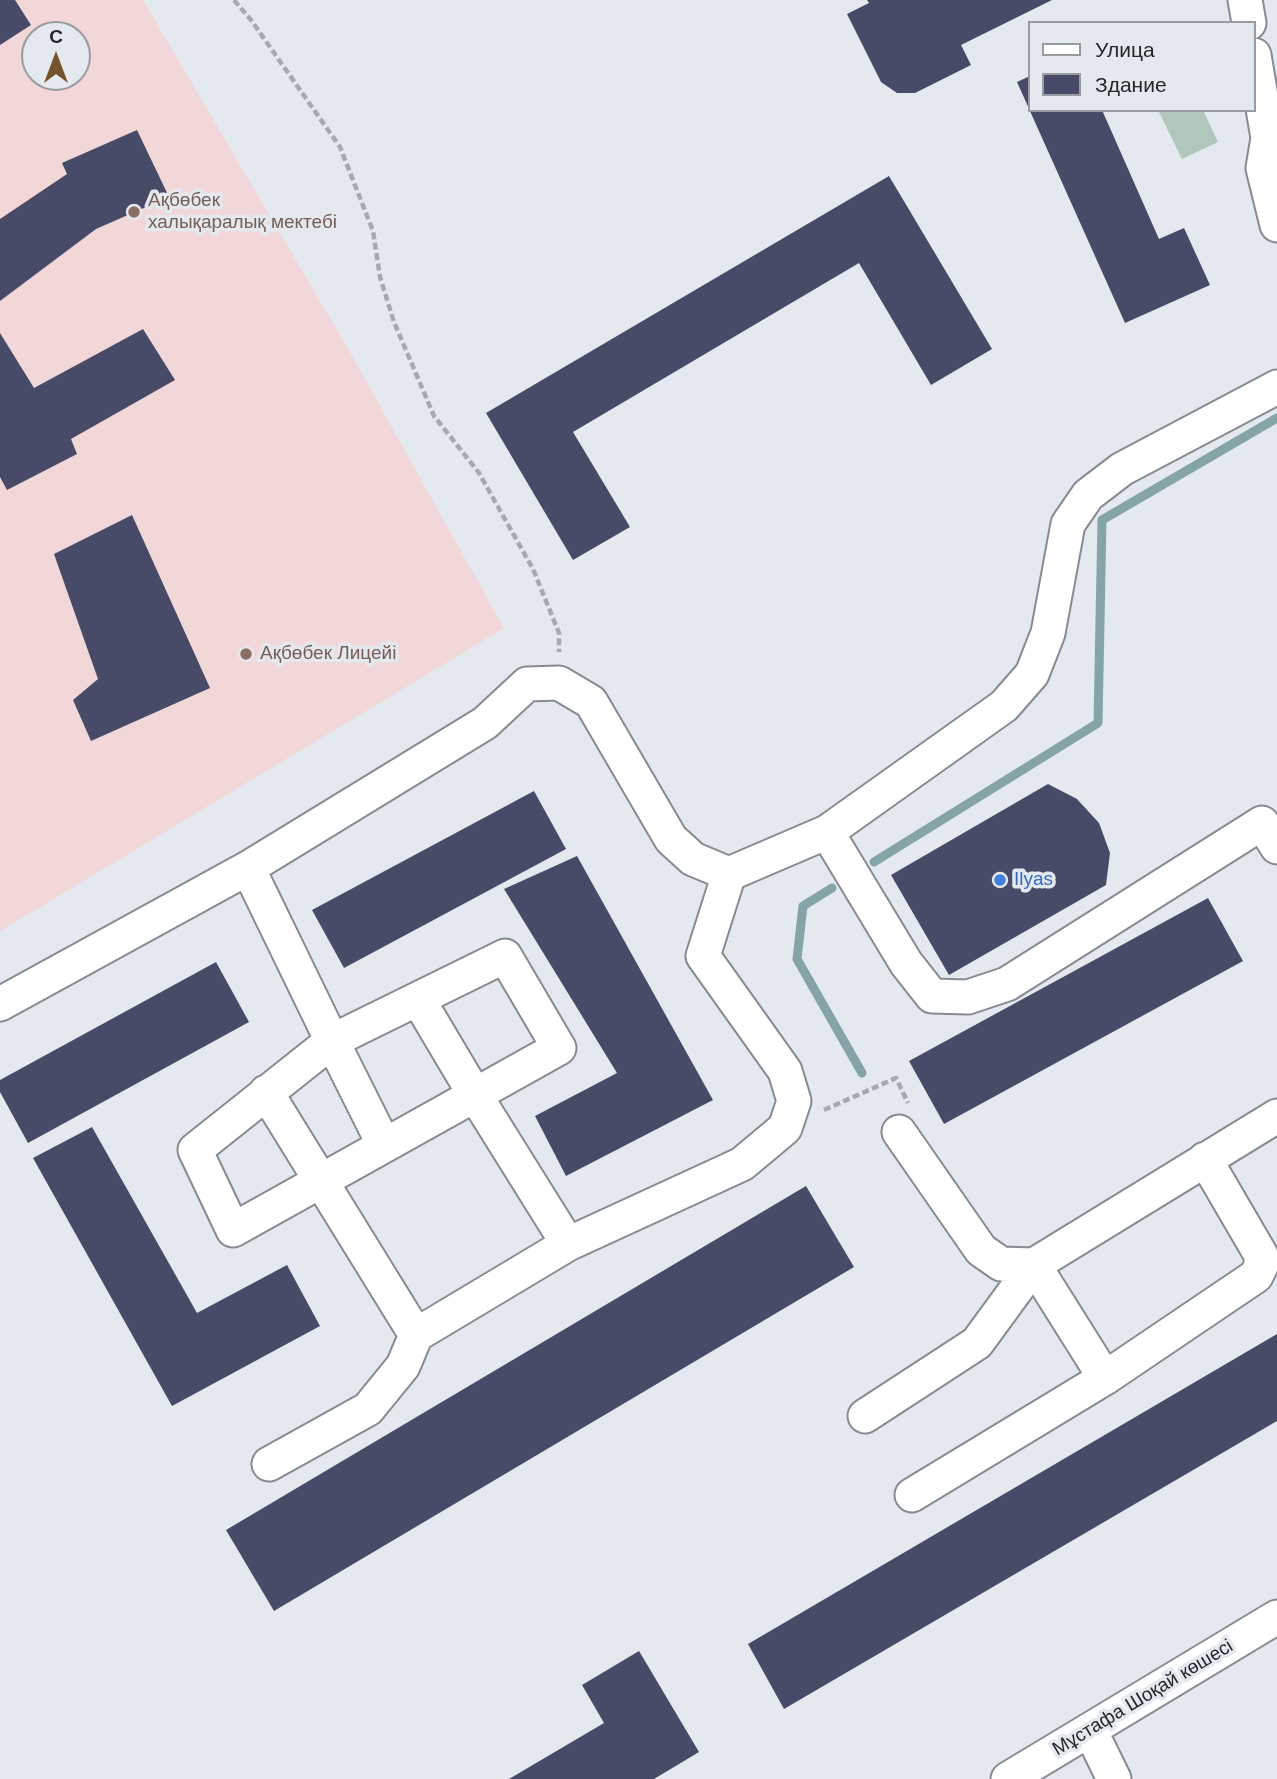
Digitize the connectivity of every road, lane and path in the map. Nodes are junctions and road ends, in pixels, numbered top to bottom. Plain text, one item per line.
1 (234, 0) edge
2 (1245, 0) edge
3 (1249, 21) edge
4 (1256, 67) edge
5 (1277, 225) edge
6 (1277, 387) edge
7 (558, 683) junction
8 (827, 832) junction
9 (1277, 848) edge
10 (248, 867) junction
11 (729, 874) junction
12 (418, 999) junction
13 (0, 1004) edge
14 (332, 1041) junction
15 (266, 1091) junction
16 (475, 1095) junction
17 (1277, 1116) edge
18 (785, 1128) junction
19 (899, 1132) joint
20 (384, 1146) junction
21 (1205, 1159) junction
22 (322, 1180) junction
23 (568, 1244) junction
24 (1034, 1265) junction
25 (416, 1335) junction
26 (1105, 1377) junction
27 (865, 1416) dead end
28 (269, 1464) dead end
29 (912, 1494) dead end
30 (1277, 1617) edge
31 (1090, 1730) junction
32 (1008, 1779) edge
33 (1114, 1779) edge

1 - 7 path
2 - 3 street
4 - 5 street
6 - 8 street
7 - 10 street
7 - 11 street
8 - 9 street
8 - 11 street
10 - 13 street
10 - 14 street
11 - 18 street
12 - 14 street
12 - 16 street
12 - 16 street
14 - 15 street
14 - 20 street
15 - 22 street
15 - 22 street
16 - 20 street
16 - 23 street
17 - 21 street
18 - 19 path
18 - 23 street
19 - 24 street
20 - 22 street
21 - 24 street
21 - 26 street
22 - 25 street
23 - 25 street
24 - 26 street
24 - 27 street
25 - 28 street
26 - 29 street
30 - 31 street, Мұстафа Шоқай көшесі
31 - 32 street, Мұстафа Шоқай көшесі
31 - 33 street

